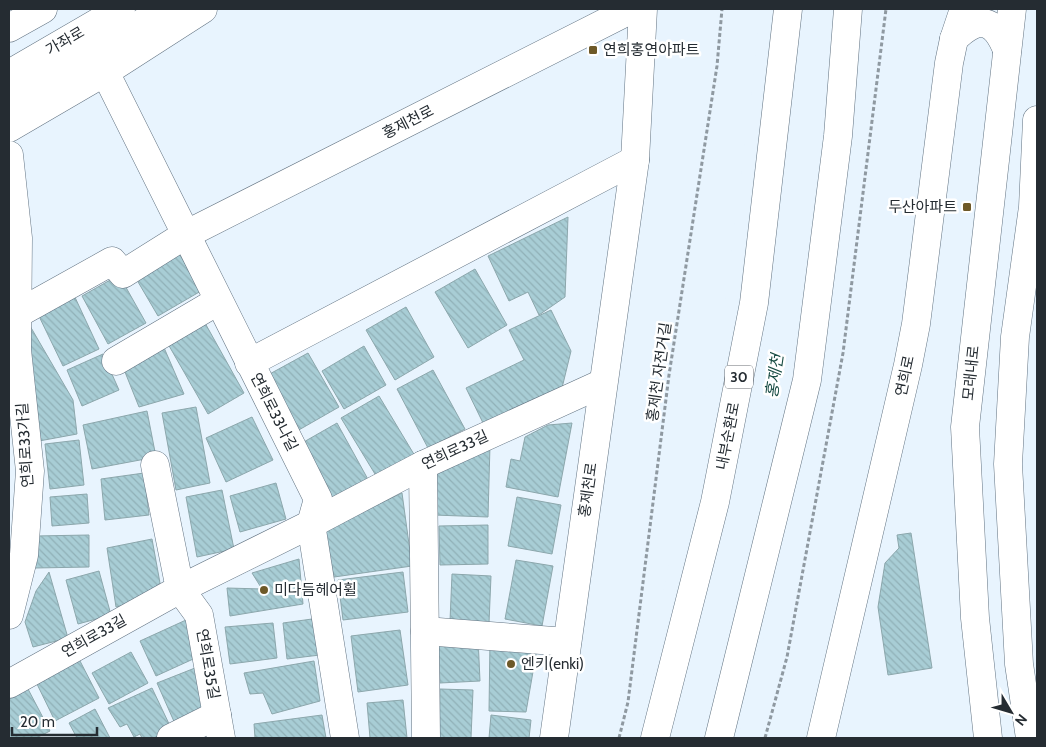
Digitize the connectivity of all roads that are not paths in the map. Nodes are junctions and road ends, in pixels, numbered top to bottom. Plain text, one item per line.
1 (43, 9) edge
2 (121, 9) edge
3 (166, 9) edge
4 (203, 9) edge
5 (632, 9) edge
6 (643, 9) edge
7 (788, 9) edge
8 (848, 9) edge
9 (964, 9) edge
10 (1012, 9) edge
11 (9, 28) edge
12 (954, 39) junction
13 (1007, 50) junction
14 (105, 72) junction
15 (9, 74) edge
16 (9, 101) edge
17 (1037, 120) edge
18 (9, 128) edge
19 (9, 154) edge
20 (636, 160) junction
21 (185, 235) junction
22 (218, 301) junction
23 (18, 314) junction
24 (116, 361) dead end
25 (249, 363) junction
26 (603, 383) junction
27 (155, 465) dead end
28 (423, 465) junction
29 (311, 524) junction
30 (180, 589) junction
31 (9, 615) edge
32 (425, 631) junction
33 (567, 642) junction
34 (1028, 663) edge
35 (9, 676) edge
36 (219, 727) edge
37 (171, 738) edge
38 (345, 738) edge
39 (426, 738) edge
40 (554, 738) edge
41 (655, 738) edge
42 (719, 738) edge
43 (821, 738) edge
44 (988, 738) edge
45 (1030, 738) edge

1 - 11 main road
2 - 15 main road, 가좌로
3 - 16 main road
4 - 14 main road
5 - 21 main road, 홍제천로
6 - 20 main road, 홍제천로
7 - 41 main road, 내부순환로 / 30
8 - 42 main road
9 - 12 main road, 연희로
10 - 13 main road, 모래내로
12 - 13 main road
12 - 43 main road, 연희로
13 - 44 main road, 모래내로
14 - 18 main road
14 - 21 main road, 연희로33나길
17 - 34 main road
19 - 23 main road, 연희로33가길
20 - 25 main road
20 - 26 main road, 홍제천로
21 - 22 main road, 연희로33나길
21 - 23 main road
22 - 24 main road
22 - 25 main road, 연희로33나길
23 - 31 main road, 연희로33가길
25 - 29 main road, 연희로33나길
26 - 28 main road, 연희로33길
26 - 33 main road, 홍제천로
27 - 30 main road
28 - 29 main road, 연희로33길
28 - 32 main road
29 - 30 main road, 연희로33길
29 - 38 main road
30 - 35 main road, 연희로33길
30 - 36 main road, 연희로35길
32 - 33 main road
32 - 39 main road
33 - 40 main road, 홍제천로
34 - 45 main road
36 - 37 main road, 연희로35길

